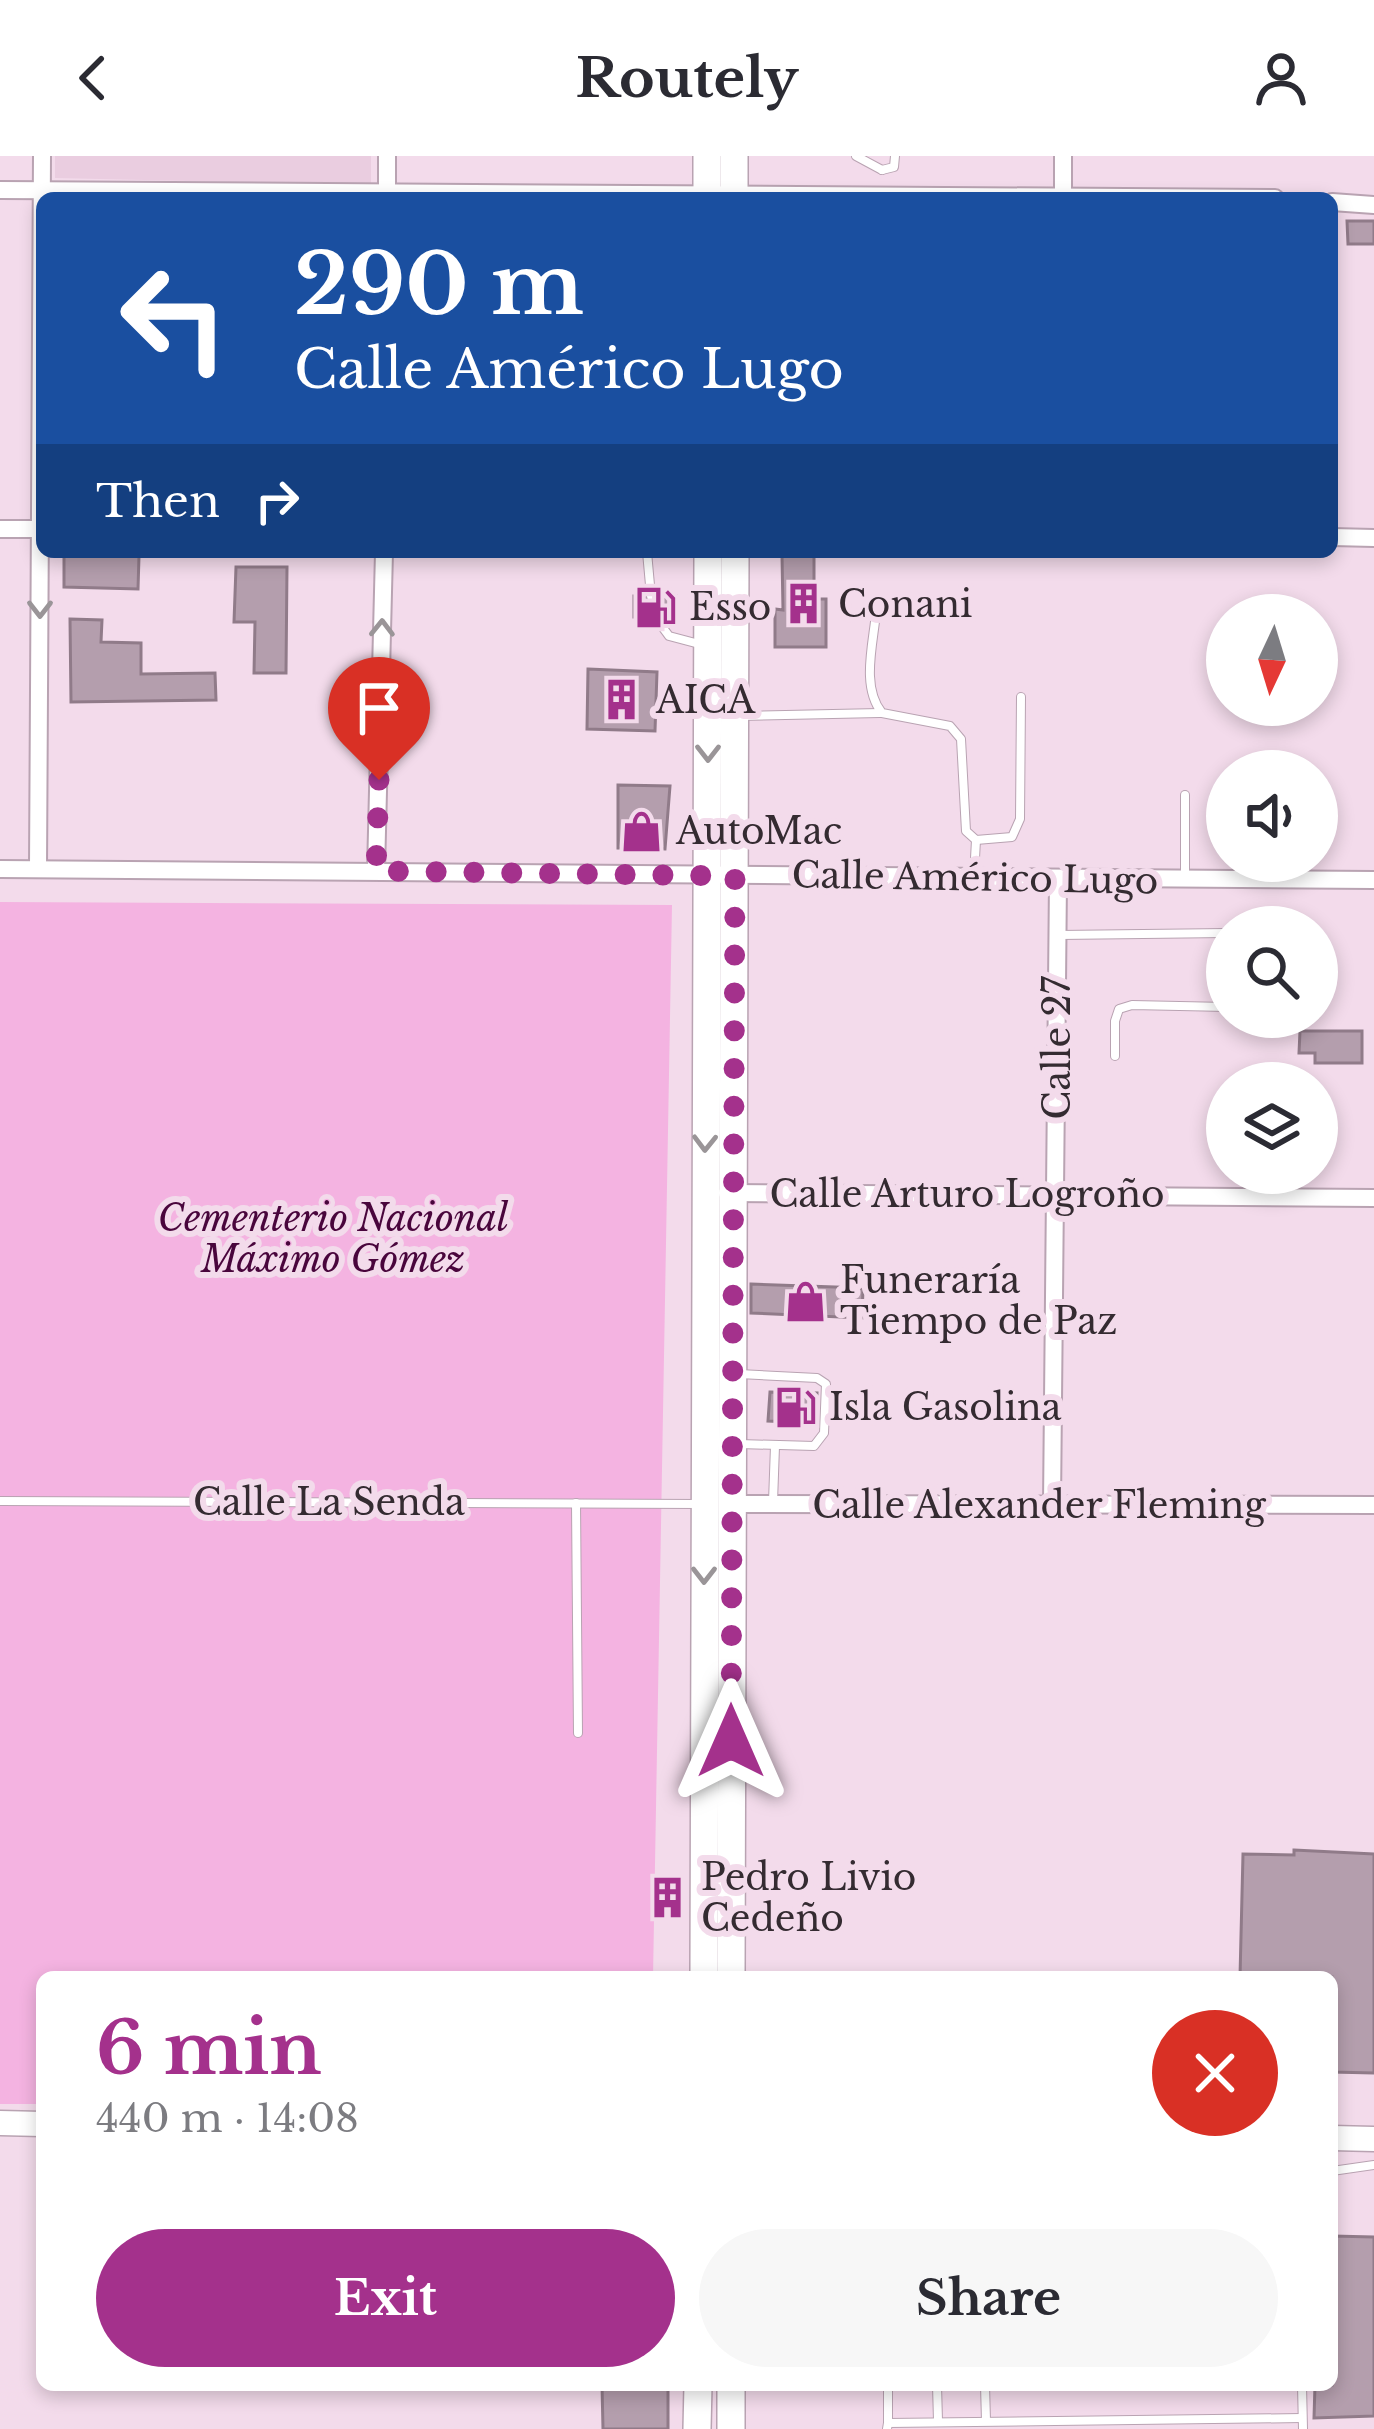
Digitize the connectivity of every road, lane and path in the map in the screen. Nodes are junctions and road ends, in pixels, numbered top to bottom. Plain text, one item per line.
1 (42, 156) edge
2 (387, 156) edge
3 (707, 156) edge
4 (734, 156) edge
5 (856, 156) edge
6 (895, 156) edge
7 (1064, 156) edge
8 (882, 170) junction
9 (0, 190) edge
10 (42, 190) junction
11 (157, 192) edge
12 (387, 192) edge
13 (719, 192) edge
14 (721, 192) edge
15 (884, 192) edge
16 (1063, 192) edge
17 (1338, 202) edge
18 (1374, 205) edge
19 (0, 529) edge
20 (36, 529) edge
21 (1338, 537) edge
22 (1374, 538) edge
23 (41, 558) edge
24 (384, 558) edge
25 (647, 558) edge
26 (708, 558) edge
27 (735, 558) edge
28 (651, 596) dead end
29 (876, 614) dead end
30 (655, 617) dead end
31 (708, 646) junction
32 (1021, 697) dead end
33 (882, 713) junction
34 (735, 716) junction
35 (1185, 795) dead end
36 (976, 840) junction
37 (0, 869) edge
38 (38, 869) junction
39 (376, 871) junction
40 (721, 876) junction
41 (974, 878) junction
42 (1058, 880) junction
43 (1186, 880) junction
44 (1374, 880) edge
45 (1206, 933) edge
46 (1058, 935) junction
47 (1206, 1007) edge
48 (1115, 1056) dead end
49 (718, 1193) junction
50 (1057, 1194) junction
51 (1374, 1198) edge
52 (731, 1374) junction
53 (731, 1443) junction
54 (775, 1446) junction
55 (0, 1501) edge
56 (576, 1503) junction
57 (717, 1504) junction
58 (773, 1504) junction
59 (1052, 1505) junction
60 (1374, 1505) edge
61 (578, 1733) dead end
62 (704, 1971) edge
63 (731, 1971) edge
64 (0, 2123) edge
65 (36, 2124) edge
66 (1338, 2138) edge
67 (1374, 2139) edge
68 (1374, 2164) edge
69 (1338, 2170) edge
70 (698, 2391) edge
71 (731, 2391) edge
72 (888, 2391) edge
73 (937, 2391) edge
74 (985, 2391) edge
75 (1302, 2391) edge
76 (938, 2421) junction
77 (986, 2421) junction
78 (1302, 2424) edge
79 (887, 2426) edge
80 (697, 2429) edge
81 (731, 2429) edge

1 - 10 street
2 - 12 street
3 - 13 main road
4 - 14 main road
5 - 8 lane
6 - 8 lane
7 - 16 street
8 - 15 lane
9 - 10 street
10 - 11 street
17 - 18 street
19 - 20 street
21 - 22 street
23 -> 38 street
39 -> 24 street
25 - 28 lane
26 - 31 main road
27 - 34 main road
29 - 33 lane
30 - 31 lane
31 -> 40 main road
32 - 36 lane
33 - 34 lane
33 - 36 lane
34 - 40 main road
35 - 43 lane
36 - 41 lane
37 - 38 street, Calle Américo Lugo
38 - 39 street, Calle Américo Lugo
39 - 40 street, Calle Américo Lugo
40 - 41 street, Calle Américo Lugo
40 - 49 main road
41 - 42 street, Calle Américo Lugo
42 - 43 street, Calle Américo Lugo
42 - 46 street, Calle 27
43 - 44 street, Calle Américo Lugo
45 - 46 lane
46 - 50 street, Calle 27
47 - 48 lane
49 - 50 street, Calle Arturo Logroño
49 - 52 main road
49 - 57 main road
50 - 51 street, Calle Arturo Logroño
50 - 59 street, Calle 27
52 - 53 main road
52 - 54 lane
53 - 54 lane
53 - 57 main road
54 - 58 lane
55 - 56 lane, Calle La Senda
56 - 57 lane, Calle La Senda
56 - 61 lane
57 - 58 street, Calle Alexander Fleming
57 -> 62 main road
57 - 63 main road
58 - 59 street, Calle Alexander Fleming
59 - 60 street, Calle Alexander Fleming
64 - 65 main road
66 - 67 main road
68 - 69 lane
70 - 80 main road
71 - 81 main road
72 - 79 lane
73 - 76 lane
74 - 77 lane
75 - 78 lane
76 - 77 lane
76 - 79 lane
77 - 78 lane

